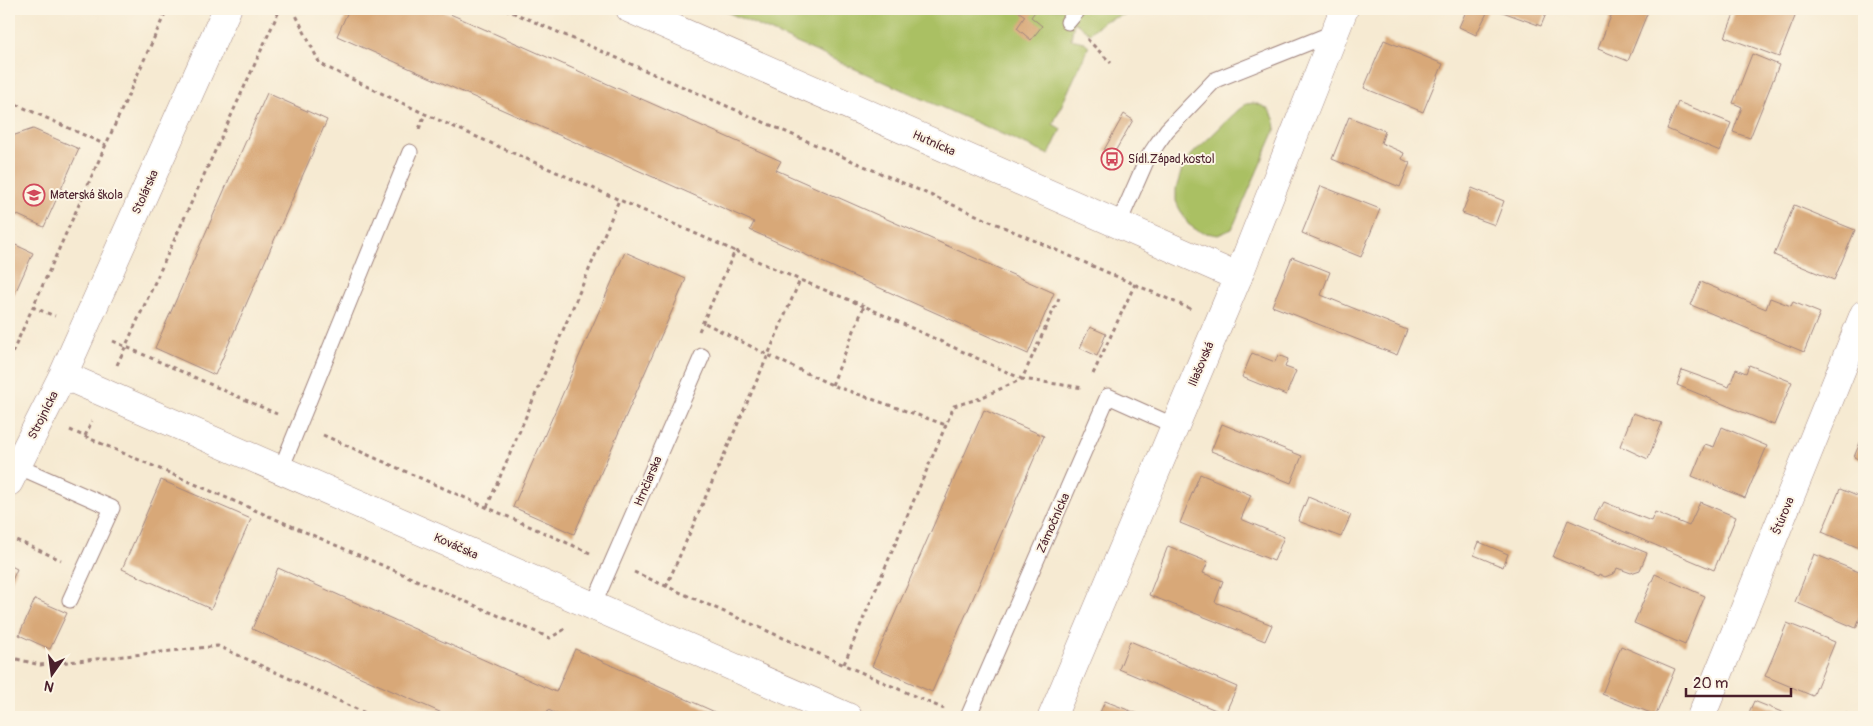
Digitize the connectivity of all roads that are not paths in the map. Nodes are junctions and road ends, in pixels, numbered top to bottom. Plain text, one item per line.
1 (227, 9) edge
2 (630, 9) edge
3 (1080, 9) edge
4 (1339, 21) edge
5 (1068, 22) road end
6 (410, 152) dead end
7 (1118, 225) junction
8 (1238, 277) junction
9 (1864, 314) edge
10 (702, 356) dead end
11 (63, 375) junction
12 (1175, 426) junction
13 (281, 469) junction
14 (13, 474) edge
15 (70, 600) dead end
16 (593, 606) junction
17 (848, 717) edge
18 (968, 717) edge
19 (1052, 717) edge
20 (1701, 717) edge

1 - 11 street, Stolárska
2 - 7 street, Hutnícka
3 - 5 lane
4 - 7 lane
4 - 8 street, Iliašovská
6 - 13 lane
7 - 8 street, Hutnícka
8 - 12 street, Iliašovská
9 - 20 street, Štúrova
10 - 16 lane, Hrnčiarska
11 - 13 street, Kováčska
11 - 14 street, Strojnícka
12 - 18 lane, Zámočnícka
12 - 19 street, Iliašovská
13 - 16 street, Kováčska
14 - 15 lane
16 - 17 street, Kováčska

